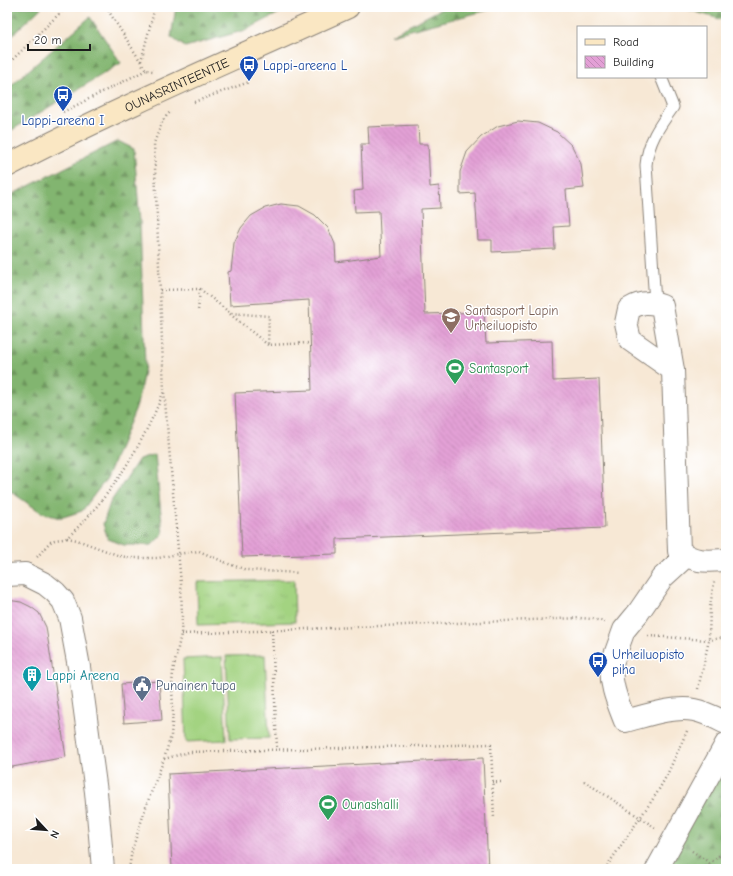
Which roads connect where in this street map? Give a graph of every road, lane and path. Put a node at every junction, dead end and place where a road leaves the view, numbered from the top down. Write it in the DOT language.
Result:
graph roads {
  1 [pos="66,7"];
  2 [pos="106,7"];
  3 [pos="155,7"];
  4 [pos="348,7"];
  5 [pos="141,62"];
  6 [pos="7,65"];
  7 [pos="146,70"];
  8 [pos="159,72"];
  9 [pos="661,78"];
  10 [pos="249,82"];
  11 [pos="187,104"];
  12 [pos="173,110"];
  13 [pos="63,112"];
  14 [pos="7,166"];
  15 [pos="200,289"];
  16 [pos="160,290"];
  17 [pos="655,303"];
  18 [pos="198,311"];
  19 [pos="230,314"];
  20 [pos="310,343"];
  21 [pos="268,345"];
  22 [pos="673,370"];
  23 [pos="164,390"];
  24 [pos="67,538"];
  25 [pos="178,554"];
  26 [pos="686,556"];
  27 [pos="724,560"];
  28 [pos="299,573"];
  29 [pos="16,574"];
  30 [pos="272,630"];
  31 [pos="624,630"];
  32 [pos="181,634"];
  33 [pos="726,637"];
  34 [pos="709,640"];
  35 [pos="694,710"];
  36 [pos="726,723"];
  37 [pos="726,744"];
  38 [pos="277,749"];
  39 [pos="164,759"];
  40 [pos="584,781"];
  41 [pos="492,782"];
  42 [pos="503,782"];
  43 [pos="640,818"];
  44 [pos="494,819"];
  45 [pos="673,839"];
  46 [pos="726,850"];
  47 [pos="710,863"];
  48 [pos="103,869"];
  49 [pos="129,869"];
  50 [pos="605,869"];
  51 [pos="657,869"];
  52 [pos="703,869"];
  1 -- 6 [label="path"];
  2 -- 5 [label="path"];
  3 -- 5 [label="path"];
  4 -- 14 [label="street, OUNASRINTEENTIE"];
  5 -- 7 [label="path"];
  7 -- 8 [label="path"];
  7 -- 13 [label="path"];
  9 -- 17 [label="lane"];
  10 -- 11 [label="path"];
  12 -- 16 [label="path"];
  15 -- 16 [label="path"];
  15 -- 18 [label="path"];
  15 -- 19 [label="path"];
  16 -- 23 [label="path"];
  17 -- 22 [label="street"];
  17 -- 22 [label="street"];
  19 -- 21 [label="path"];
  19 -- 21 [label="path"];
  20 -- 21 [label="path"];
  22 -- 26 [label="street"];
  23 -- 24 [label="path"];
  23 -- 25 [label="path"];
  24 -- 25 [label="path"];
  24 -- 29 [label="path"];
  25 -- 28 [label="path"];
  25 -- 32 [label="path"];
  26 -- 27 [label="street"];
  26 -- 31 [label="street"];
  27 -- 34 [label="path"];
  29 -- 48 [label="street"];
  30 -- 31 [label="path"];
  30 -- 32 [label="path"];
  30 -- 38 [label="path"];
  31 -- 34 [label="path"];
  31 -- 35 [label="street"];
  32 -- 39 [label="path"];
  33 -- 34 [label="path"];
  34 -- 35 [label="path"];
  35 -- 36 [label="street"];
  35 -- 43 [label="path"];
  37 -- 45 [label="street"];
  38 -- 39 [label="path"];
  38 -- 41 [label="path"];
  39 -- 49 [label="path"];
  40 -- 43 [label="path"];
  41 -- 42 [label="path"];
  41 -- 44 [label="path"];
  43 -- 45 [label="path"];
  43 -- 50 [label="path"];
  45 -- 47 [label="path"];
  45 -- 51 [label="street"];
  46 -- 47 [label="path"];
  47 -- 52 [label="path"];
}
